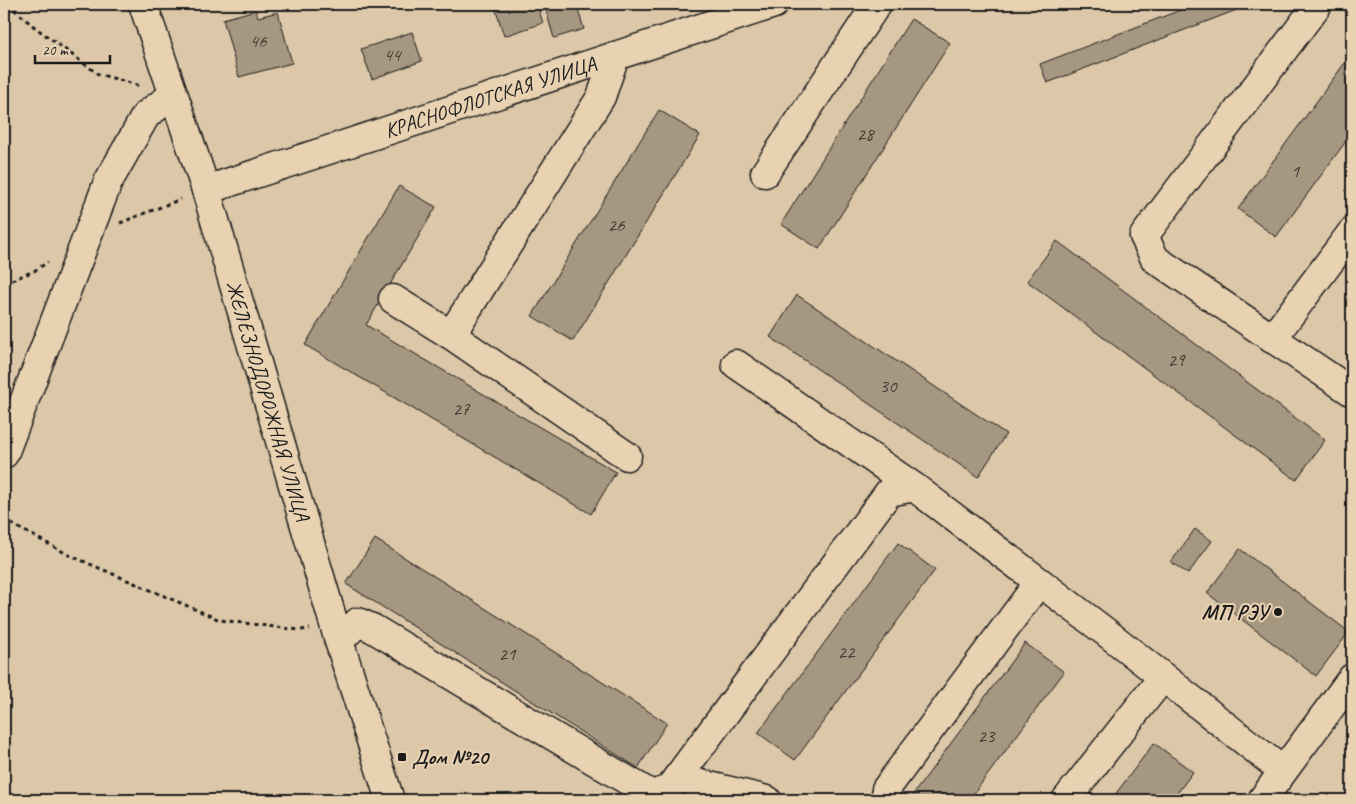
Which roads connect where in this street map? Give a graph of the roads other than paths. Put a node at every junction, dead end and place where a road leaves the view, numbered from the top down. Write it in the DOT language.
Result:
graph roads {
  1 [pos="143,4"];
  2 [pos="774,4"];
  3 [pos="877,4"];
  4 [pos="1318,4"];
  5 [pos="615,56"];
  6 [pos="173,95"];
  7 [pos="765,173"];
  8 [pos="206,190"];
  9 [pos="1352,232"];
  10 [pos="393,299"];
  11 [pos="451,335"];
  12 [pos="1272,339"];
  13 [pos="736,364"];
  14 [pos="1352,392"];
  15 [pos="4,454"];
  16 [pos="627,456"];
  17 [pos="914,487"];
  18 [pos="1038,582"];
  19 [pos="337,633"];
  20 [pos="1163,677"];
  21 [pos="1352,678"];
  22 [pos="1283,771"];
  23 [pos="677,778"];
  24 [pos="886,789"];
  25 [pos="390,800"];
  26 [pos="767,800"];
  27 [pos="1066,800"];
  28 [pos="1262,800"];
  1 -- 6 [label="street, ЖЕЛЕЗНОДОРОЖНАЯ УЛИЦА"];
  2 -- 5 [label="street, КРАСНОФЛОТСКАЯ УЛИЦА"];
  3 -- 7 [label="street"];
  4 -- 12 [label="street"];
  5 -- 8 [label="street, КРАСНОФЛОТСКАЯ УЛИЦА"];
  5 -- 11 [label="street"];
  6 -- 8 [label="street, ЖЕЛЕЗНОДОРОЖНАЯ УЛИЦА"];
  6 -- 15 [label="street"];
  8 -- 19 [label="street, ЖЕЛЕЗНОДОРОЖНАЯ УЛИЦА"];
  9 -- 12 [label="street"];
  10 -- 11 [label="street"];
  11 -- 16 [label="street"];
  12 -- 14 [label="street"];
  13 -- 17 [label="street"];
  17 -- 18 [label="street"];
  17 -- 23 [label="street"];
  18 -- 20 [label="street"];
  18 -- 24 [label="street"];
  19 -- 23 [label="street"];
  19 -- 25 [label="street, ЖЕЛЕЗНОДОРОЖНАЯ УЛИЦА"];
  20 -- 22 [label="street"];
  20 -- 27 [label="street"];
  21 -- 22 [label="street"];
  22 -- 28 [label="street"];
  23 -- 26 [label="street"];
}
